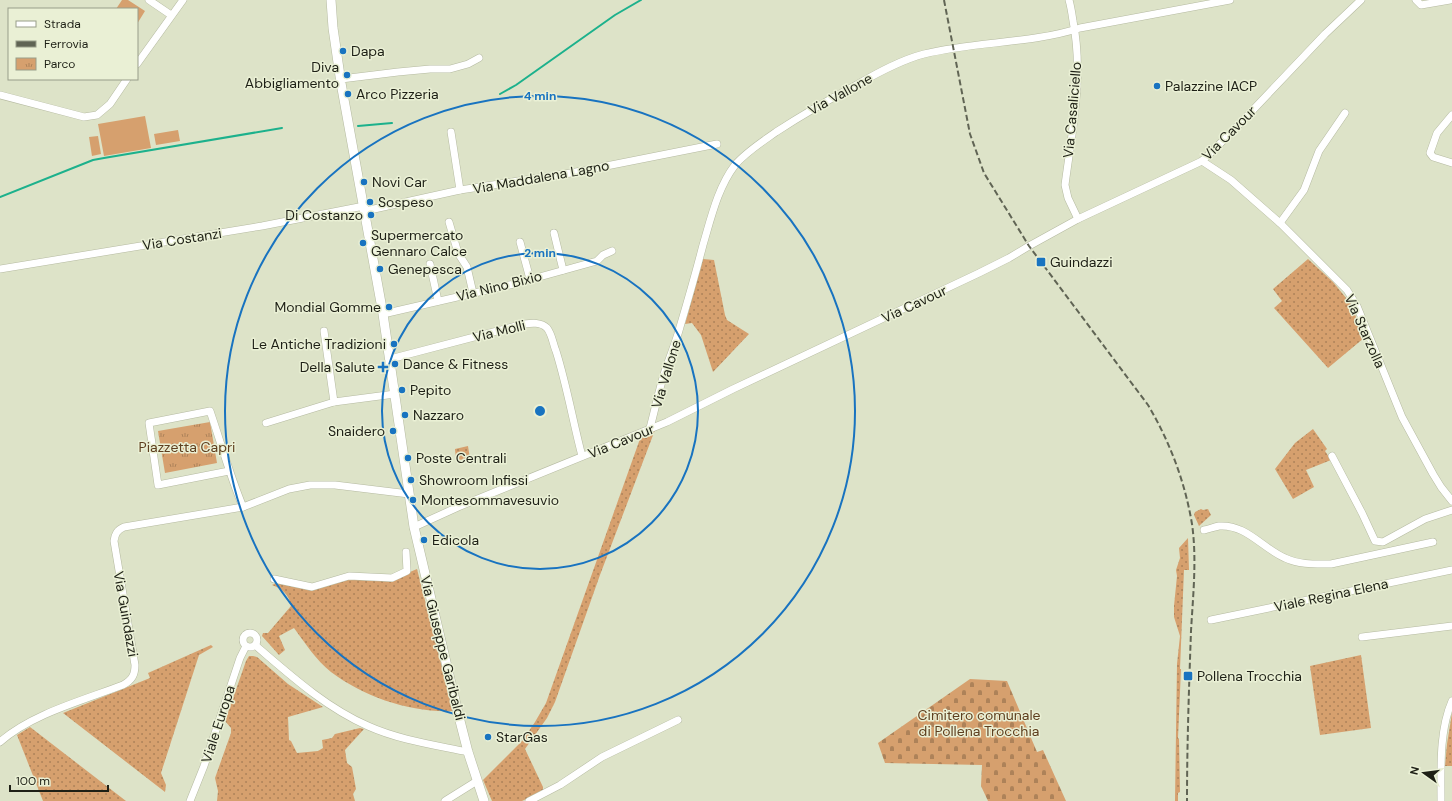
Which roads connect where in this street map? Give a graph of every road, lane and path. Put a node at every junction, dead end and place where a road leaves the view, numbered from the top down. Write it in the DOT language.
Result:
graph roads {
  1 [pos="149,0"];
  2 [pos="183,0"];
  3 [pos="331,0"];
  4 [pos="1069,0"];
  5 [pos="1230,0"];
  6 [pos="1361,0"];
  7 [pos="1416,0"];
  8 [pos="1450,0"];
  9 [pos="171,15"];
  10 [pos="1075,29"];
  11 [pos="479,58"];
  12 [pos="138,63"];
  13 [pos="341,79"];
  14 [pos="126,80"];
  15 [pos="0,95"];
  16 [pos="1345,113"];
  17 [pos="1452,115"];
  18 [pos="451,132"];
  19 [pos="717,144"];
  20 [pos="1202,161"];
  21 [pos="1452,164"];
  22 [pos="460,190"];
  23 [pos="365,208"];
  24 [pos="1078,219"];
  25 [pos="449,222"];
  26 [pos="1280,223"];
  27 [pos="554,233"];
  28 [pos="520,242"];
  29 [pos="612,251"];
  30 [pos="430,264"];
  31 [pos="0,269"];
  32 [pos="563,270"];
  33 [pos="530,279"];
  34 [pos="473,293"];
  35 [pos="438,302"];
  36 [pos="383,314"];
  37 [pos="324,331"];
  38 [pos="390,359"];
  39 [pos="395,394"];
  40 [pos="334,402"];
  41 [pos="266,423"];
  42 [pos="650,428"];
  43 [pos="582,456"];
  44 [pos="1332,456"];
  45 [pos="229,471"];
  46 [pos="409,494"];
  47 [pos="1452,501"];
  48 [pos="244,507"];
  49 [pos="1452,510"];
  50 [pos="414,527"];
  51 [pos="1204,530"];
  52 [pos="1383,542"];
  53 [pos="1433,542"];
  54 [pos="406,552"];
  55 [pos="1386,553"];
  56 [pos="1452,570"];
  57 [pos="274,579"];
  58 [pos="1211,620"];
  59 [pos="1452,626"];
  60 [pos="1362,637"];
  61 [pos="255,645"];
  62 [pos="246,646"];
  63 [pos="1452,701"];
  64 [pos="678,720"];
  65 [pos="0,742"];
  66 [pos="468,752"];
  67 [pos="477,781"];
  68 [pos="190,801"];
  69 [pos="445,801"];
  70 [pos="484,801"];
  71 [pos="529,801"];
  72 [pos="1441,801"];
  1 -- 9 [label="street"];
  2 -- 9 [label="street"];
  3 -- 13 [label="main road, Via Giuseppe Garibaldi"];
  4 -- 10 [label="street, Via Casaliciello"];
  5 -- 10 [label="street, Via Vallone"];
  6 -- 20 [label="street, Via Cavour"];
  7 -- 8 [label="street"];
  9 -- 12 [label="street"];
  10 -- 24 [label="street, Via Casaliciello"];
  10 -- 42 [label="street, Via Vallone"];
  11 -- 13 [label="street"];
  13 -- 23 [label="main road, Via Giuseppe Garibaldi"];
  14 -- 15 [label="street"];
  16 -- 26 [label="street"];
  17 -- 21 [label="street"];
  18 -- 22 [label="street"];
  19 -- 22 [label="street, Via Maddalena Lagno"];
  20 -- 24 [label="street, Via Cavour"];
  20 -- 26 [label="street, Via Starzolla"];
  22 -- 23 [label="street, Via Maddalena Lagno"];
  23 -- 31 [label="street, Via Costanzi"];
  23 -- 36 [label="main road, Via Giuseppe Garibaldi"];
  24 -- 42 [label="street, Via Cavour"];
  25 -- 34 [label="street"];
  26 -- 47 [label="street, Via Starzolla"];
  27 -- 32 [label="street"];
  28 -- 33 [label="street"];
  29 -- 32 [label="street, Via Nino Bixio"];
  30 -- 35 [label="street"];
  32 -- 33 [label="street, Via Nino Bixio"];
  33 -- 34 [label="street, Via Nino Bixio"];
  34 -- 35 [label="street, Via Nino Bixio"];
  35 -- 36 [label="street, Via Nino Bixio"];
  36 -- 38 [label="main road, Via Giuseppe Garibaldi"];
  37 -- 40 [label="street"];
  38 -- 39 [label="main road, Via Giuseppe Garibaldi"];
  38 -- 43 [label="street, Via Molli"];
  39 -- 40 [label="street"];
  39 -- 46 [label="main road, Via Giuseppe Garibaldi"];
  40 -- 41 [label="street"];
  42 -- 43 [label="street, Via Cavour"];
  43 -- 50 [label="street, Via Cavour"];
  44 -- 52 [label="street"];
  45 -- 45 [label="street"];
  45 -- 48 [label="street"];
  46 -- 48 [label="street, Via Guindazzi"];
  46 -- 50 [label="main road, Via Giuseppe Garibaldi"];
  48 -- 65 [label="street, Via Guindazzi"];
  49 -- 52 [label="street"];
  50 -- 66 [label="main road, Via Giuseppe Garibaldi"];
  51 -- 55 [label="street"];
  52 -- 55 [label="street"];
  53 -- 55 [label="street"];
  54 -- 57 [label="street"];
  56 -- 58 [label="street, Viale Regina Elena"];
  59 -- 60 [label="street"];
  61 -- 62 [label="street"];
  61 -- 62 [label="street"];
  61 -- 66 [label="street"];
  62 -- 68 [label="street, Viale Europa"];
  63 -- 72 [label="street"];
  64 -- 71 [label="street"];
  66 -- 67 [label="main road, Via Giuseppe Garibaldi"];
  67 -- 69 [label="street"];
  67 -- 70 [label="main road, Via Giuseppe Garibaldi"];
}
